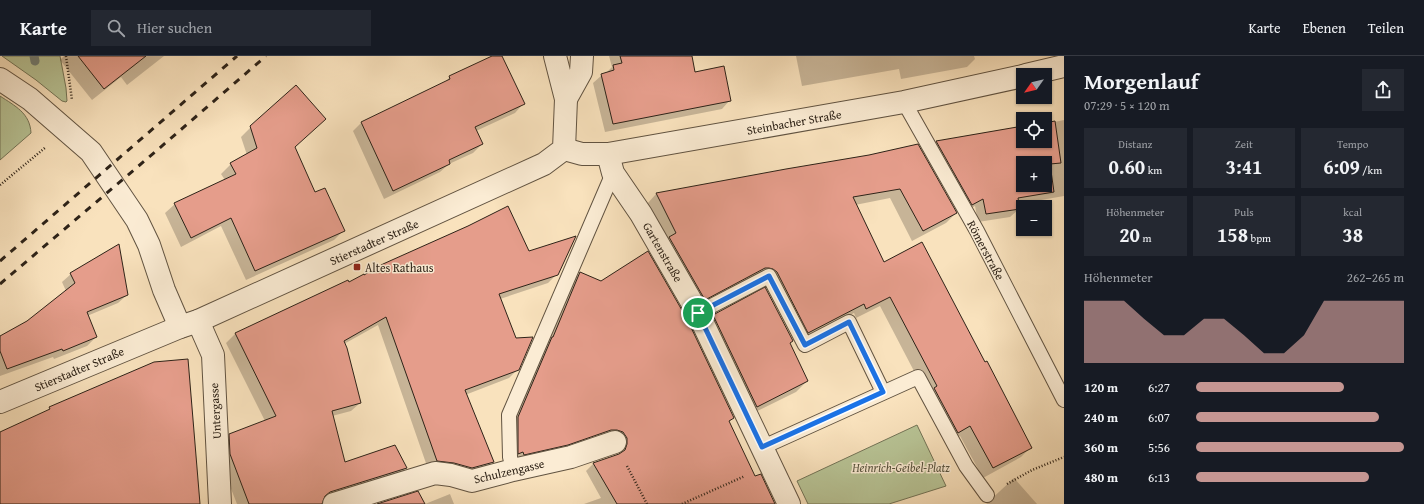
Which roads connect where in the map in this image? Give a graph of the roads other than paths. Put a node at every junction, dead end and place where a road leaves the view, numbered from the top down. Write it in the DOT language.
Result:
graph roads {
  1 [pos="555,56"];
  2 [pos="582,56"];
  3 [pos="1064,66"];
  4 [pos="1052,69"];
  5 [pos="1016,78"];
  6 [pos="0,79"];
  7 [pos="566,99"];
  8 [pos="904,102"];
  9 [pos="564,149"];
  10 [pos="611,163"];
  11 [pos="698,313"];
  12 [pos="189,324"];
  13 [pos="883,392"];
  14 [pos="1064,400"];
  15 [pos="0,402"];
  16 [pos="615,442"];
  17 [pos="767,456"];
  18 [pos="513,470"];
  19 [pos="987,495"];
  20 [pos="220,504"];
  21 [pos="334,504"];
  22 [pos="789,504"];
  1 -- 7 [label="street"];
  2 -- 7 [label="street"];
  3 -- 4 [label="street"];
  5 -- 8 [label="street, Steinbacher Straße"];
  6 -- 12 [label="street"];
  7 -- 9 [label="street"];
  8 -- 10 [label="street, Steinbacher Straße"];
  8 -- 14 [label="lane, Römerstraße"];
  9 -- 10 [label="street, Steinbacher Straße"];
  9 -- 12 [label="street, Stierstadter Straße"];
  10 -- 11 [label="street, Gartenstraße"];
  10 -- 18 [label="lane"];
  11 -- 13 [label="lane"];
  11 -- 17 [label="street, Gartenstraße"];
  12 -- 15 [label="street, Stierstadter Straße"];
  12 -- 20 [label="street, Untergasse"];
  13 -- 17 [label="lane"];
  13 -- 19 [label="lane"];
  16 -- 18 [label="street, Schulzengasse"];
  17 -- 22 [label="street, Gartenstraße"];
  18 -- 21 [label="street, Schulzengasse"];
}
